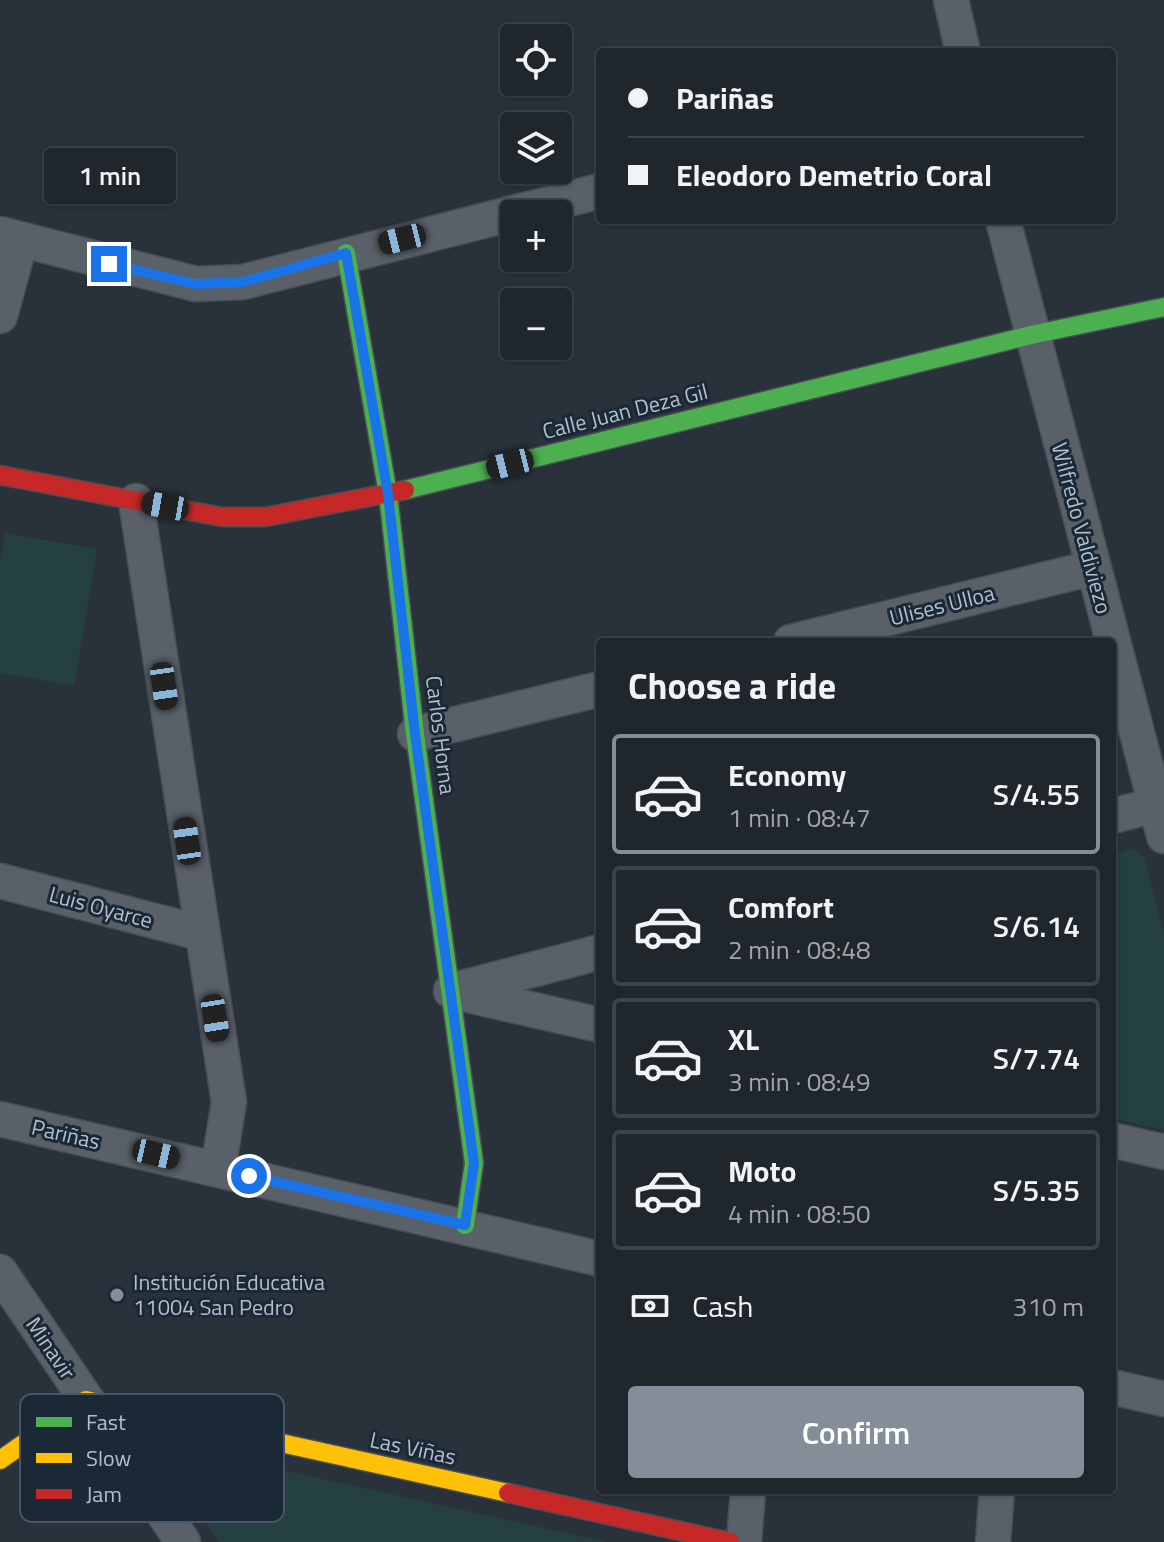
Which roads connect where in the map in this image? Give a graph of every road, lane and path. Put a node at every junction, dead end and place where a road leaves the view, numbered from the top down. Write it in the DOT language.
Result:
graph roads {
  1 [pos="951,0"];
  2 [pos="962,48"];
  3 [pos="596,192"];
  4 [pos="1004,224"];
  5 [pos="10,237"];
  6 [pos="346,253"];
  7 [pos="1164,307"];
  8 [pos="0,316"];
  9 [pos="1031,335"];
  10 [pos="0,475"];
  11 [pos="388,494"];
  12 [pos="136,501"];
  13 [pos="1092,568"];
  14 [pos="807,638"];
  15 [pos="1112,638"];
  16 [pos="1116,654"];
  17 [pos="596,690"];
  18 [pos="415,734"];
  19 [pos="1161,815"];
  20 [pos="1116,816"];
  21 [pos="0,881"];
  22 [pos="201,933"];
  23 [pos="596,953"];
  24 [pos="451,991"];
  25 [pos="596,1024"];
  26 [pos="0,1119"];
  27 [pos="1116,1141"];
  28 [pos="1164,1152"];
  29 [pos="218,1169"];
  30 [pos="465,1225"];
  31 [pos="596,1258"];
  32 [pos="0,1272"];
  33 [pos="1116,1388"];
  34 [pos="82,1394"];
  35 [pos="1164,1399"];
  36 [pos="284,1444"];
  37 [pos="20,1446"];
  38 [pos="0,1460"];
  39 [pos="748,1494"];
  40 [pos="997,1494"];
  41 [pos="169,1522"];
  42 [pos="183,1542"];
  43 [pos="730,1542"];
  44 [pos="744,1542"];
  45 [pos="993,1542"];
  1 -- 2 [label="street"];
  3 -- 6 [label="street"];
  4 -- 9 [label="street, Wilfredo Valdiviezo"];
  5 -- 6 [label="street"];
  5 -- 8 [label="street"];
  6 -- 11 [label="street, Carlos Horna"];
  7 -- 9 [label="street, Calle Juan Deza Gil"];
  9 -- 11 [label="street, Calle Juan Deza Gil"];
  9 -- 13 [label="street, Wilfredo Valdiviezo"];
  10 -- 12 [label="street, Calle Juan Deza Gil"];
  11 -- 12 [label="street, Calle Juan Deza Gil"];
  11 -- 18 [label="street, Carlos Horna"];
  12 -- 22 [label="street"];
  13 -- 14 [label="street, Ulises Ulloa"];
  13 -- 15 [label="street, Wilfredo Valdiviezo"];
  16 -- 19 [label="street, Wilfredo Valdiviezo"];
  17 -- 18 [label="street"];
  18 -- 24 [label="street, Carlos Horna"];
  19 -- 20 [label="street"];
  21 -- 22 [label="street, Luis Oyarce"];
  22 -- 29 [label="street"];
  23 -- 24 [label="street"];
  24 -- 25 [label="street"];
  24 -- 30 [label="street, Carlos Horna"];
  26 -- 29 [label="street, Pariñas"];
  27 -- 28 [label="street"];
  29 -- 30 [label="street, Pariñas"];
  30 -- 31 [label="street, Pariñas"];
  32 -- 34 [label="street, Minavir"];
  33 -- 35 [label="street"];
  36 -- 43 [label="street, Las Viñas"];
  37 -- 38 [label="street"];
  39 -- 44 [label="street"];
  40 -- 45 [label="street"];
  41 -- 42 [label="street, Minavir"];
}
